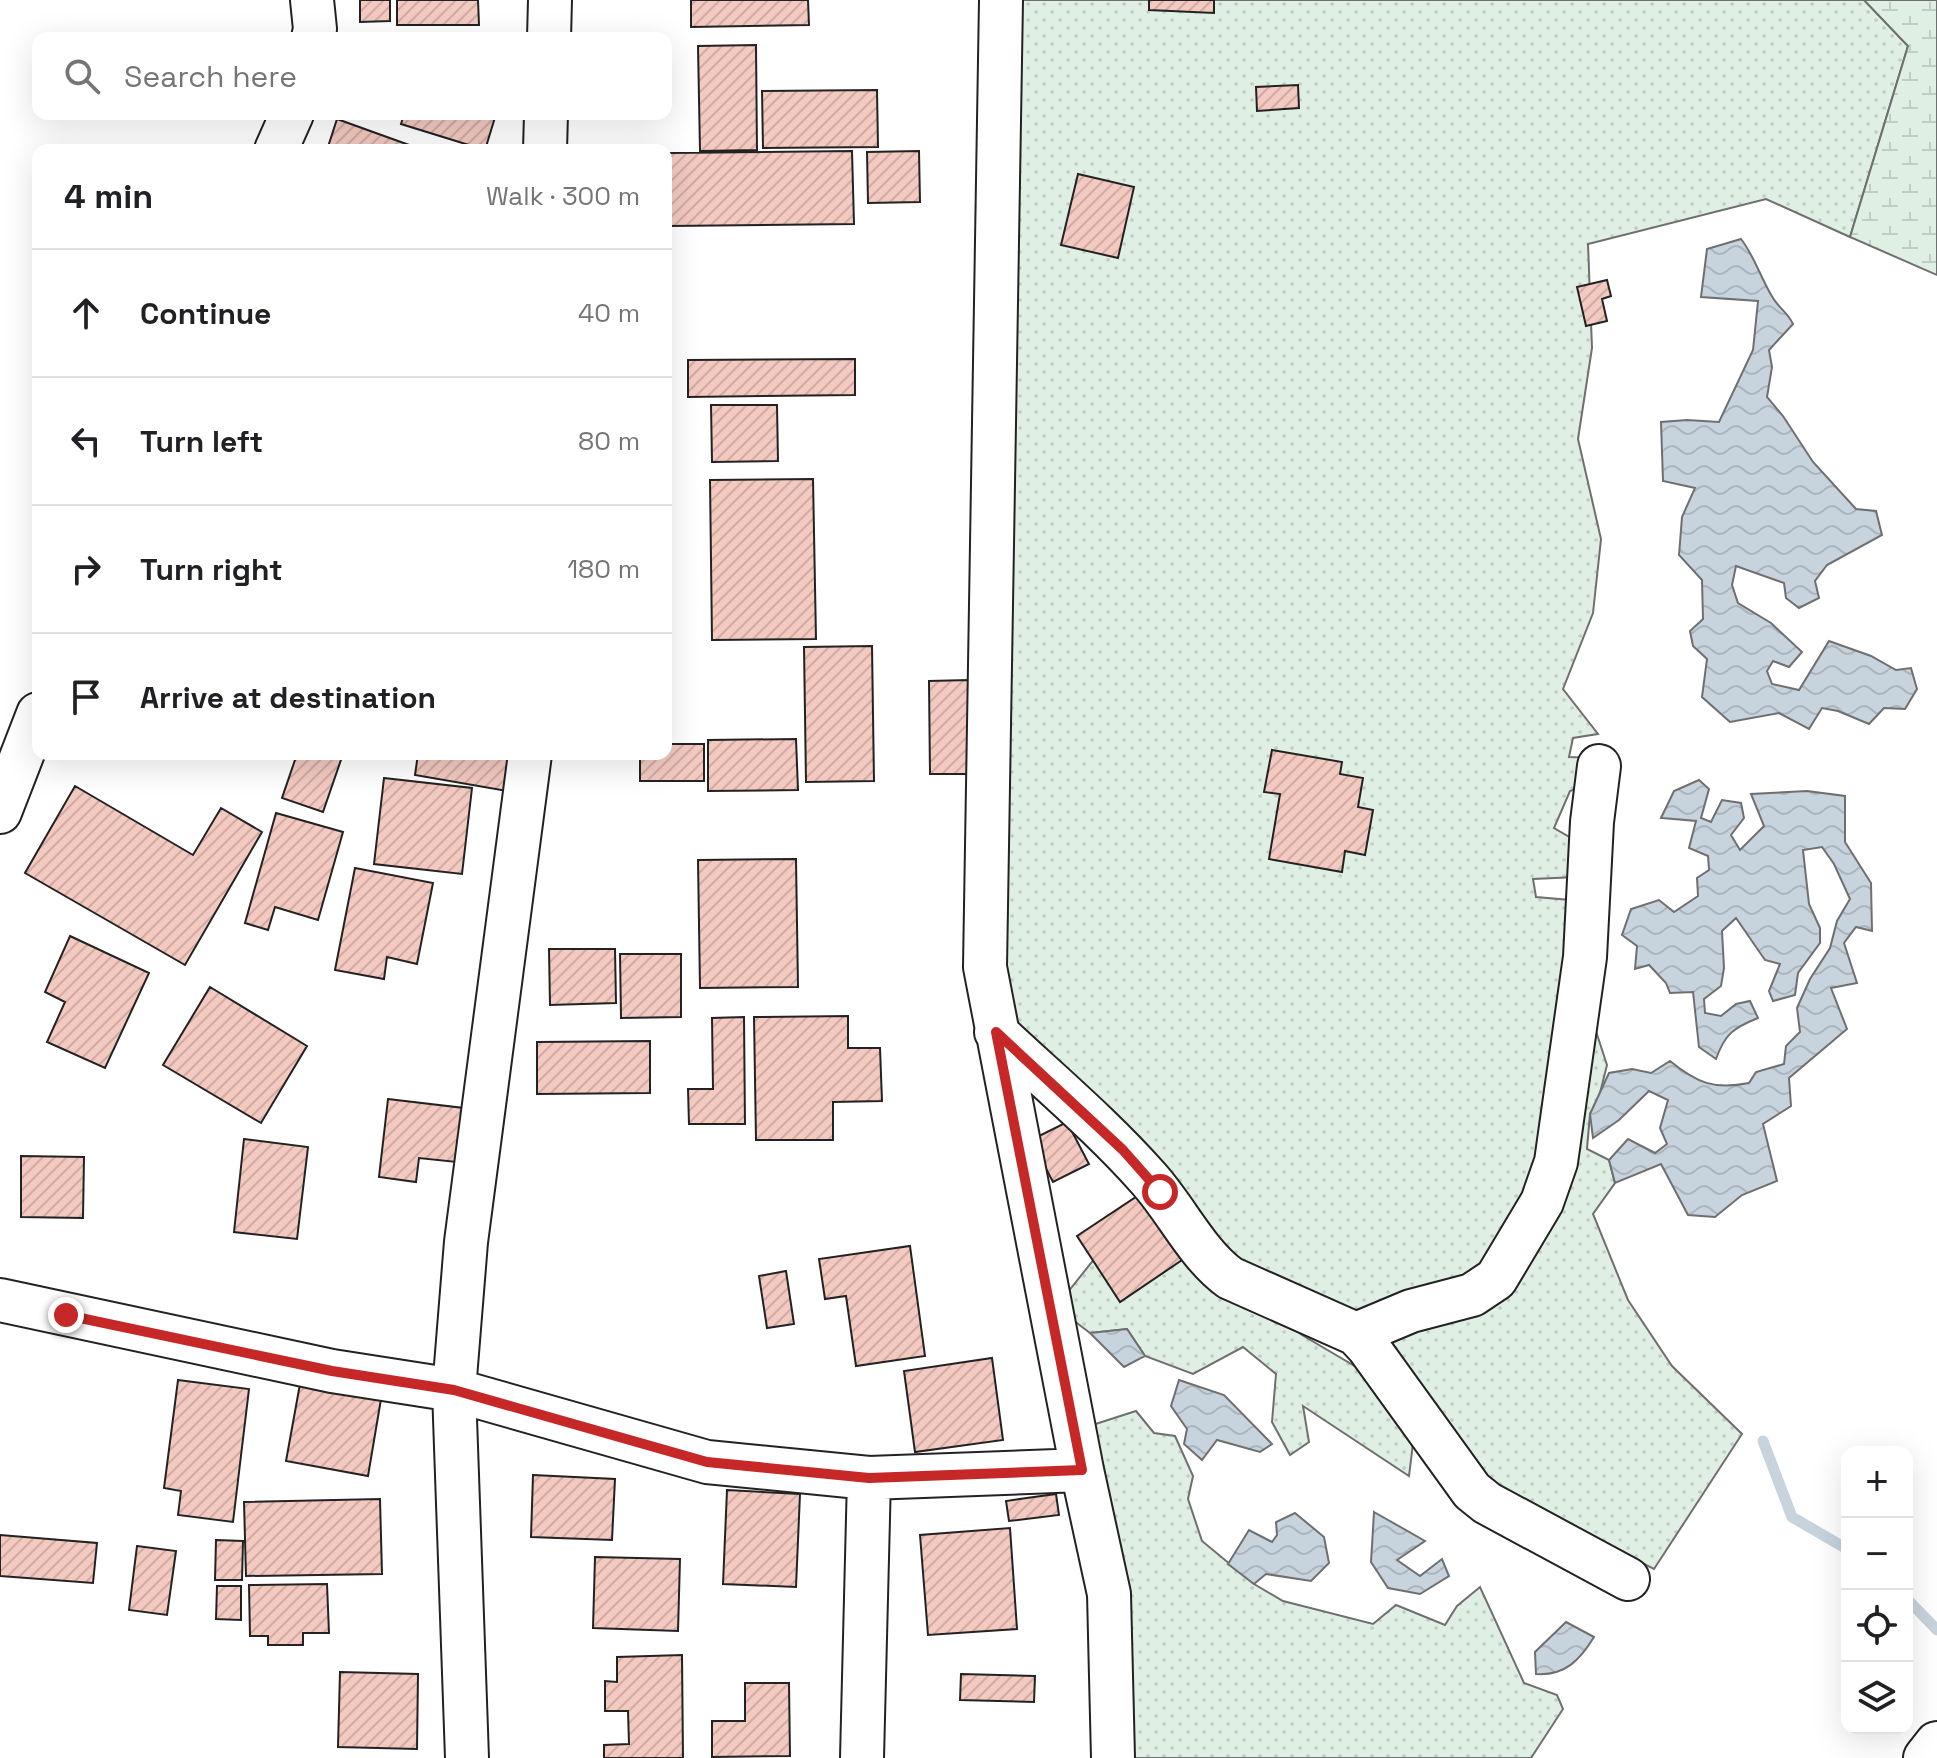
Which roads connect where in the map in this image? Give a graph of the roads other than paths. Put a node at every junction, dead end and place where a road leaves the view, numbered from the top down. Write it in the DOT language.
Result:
graph roads {
  1 [pos="312,0"];
  2 [pos="550,0"];
  3 [pos="1001,0"];
  4 [pos="314,32"];
  5 [pos="549,32"];
  6 [pos="289,120"];
  7 [pos="546,120"];
  8 [pos="279,144"];
  9 [pos="545,144"];
  10 [pos="32,729"];
  11 [pos="529,760"];
  12 [pos="1599,766"];
  13 [pos="0,812"];
  14 [pos="996,1032"];
  15 [pos="0,1300"];
  16 [pos="1356,1334"];
  17 [pos="454,1390"];
  18 [pos="1082,1470"];
  19 [pos="869,1478"];
  20 [pos="1628,1579"];
  21 [pos="1937,1744"];
  22 [pos="467,1758"];
  23 [pos="862,1758"];
  24 [pos="1113,1758"];
  25 [pos="1926,1758"];
  1 -- 4 [label="street"];
  2 -- 5 [label="street"];
  3 -- 14 [label="street"];
  6 -- 8 [label="street"];
  7 -- 9 [label="street"];
  10 -- 13 [label="street"];
  11 -- 17 [label="street"];
  12 -- 16 [label="street"];
  14 -- 16 [label="street"];
  14 -- 18 [label="street"];
  15 -- 17 [label="street"];
  16 -- 20 [label="street"];
  17 -- 19 [label="street"];
  17 -- 22 [label="street"];
  18 -- 19 [label="street"];
  18 -- 24 [label="street"];
  19 -- 23 [label="street"];
  21 -- 25 [label="highway"];
}
